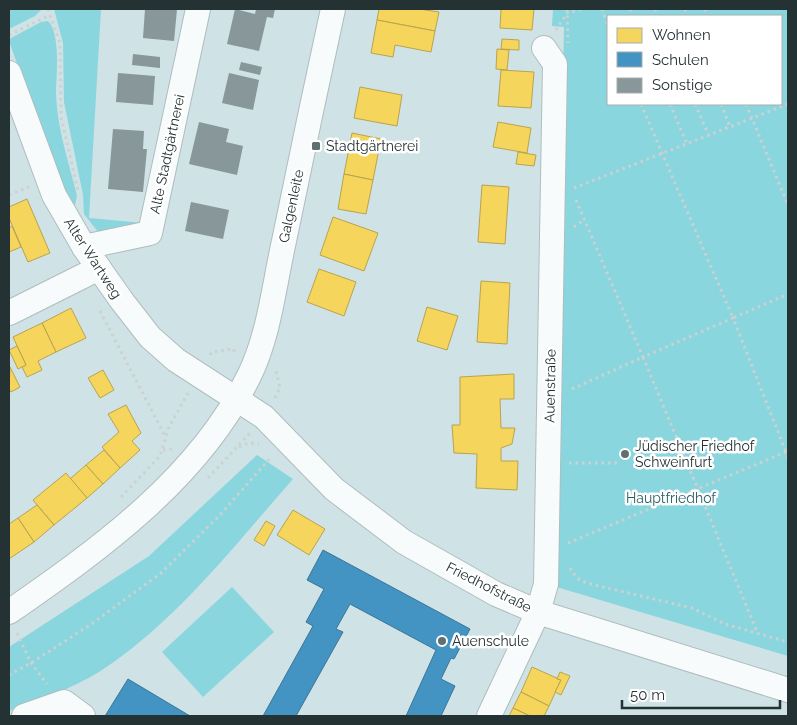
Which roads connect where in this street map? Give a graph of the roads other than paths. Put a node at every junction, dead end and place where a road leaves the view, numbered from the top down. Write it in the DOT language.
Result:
graph roads {
  1 [pos="198,9"];
  2 [pos="333,9"];
  3 [pos="544,48"];
  4 [pos="9,73"];
  5 [pos="84,247"];
  6 [pos="92,272"];
  7 [pos="9,312"];
  8 [pos="236,399"];
  9 [pos="538,612"];
  10 [pos="13,622"];
  11 [pos="788,690"];
  12 [pos="24,716"];
  13 [pos="83,716"];
  14 [pos="488,716"];
  1 -- 5 [label="street, Alte Stadtgärtnerei"];
  2 -- 8 [label="street, Galgenleite"];
  3 -- 9 [label="street, Auenstraße"];
  4 -- 5 [label="street, Alter Wartweg"];
  5 -- 6 [label="street, Alter Wartweg"];
  6 -- 7 [label="street"];
  6 -- 8 [label="street, Alter Wartweg"];
  8 -- 9 [label="street, Friedhofstraße"];
  8 -- 10 [label="street, Galgenleite"];
  9 -- 11 [label="street, Friedhofstraße"];
  9 -- 14 [label="street, Auenstraße"];
  12 -- 13 [label="street"];
}
